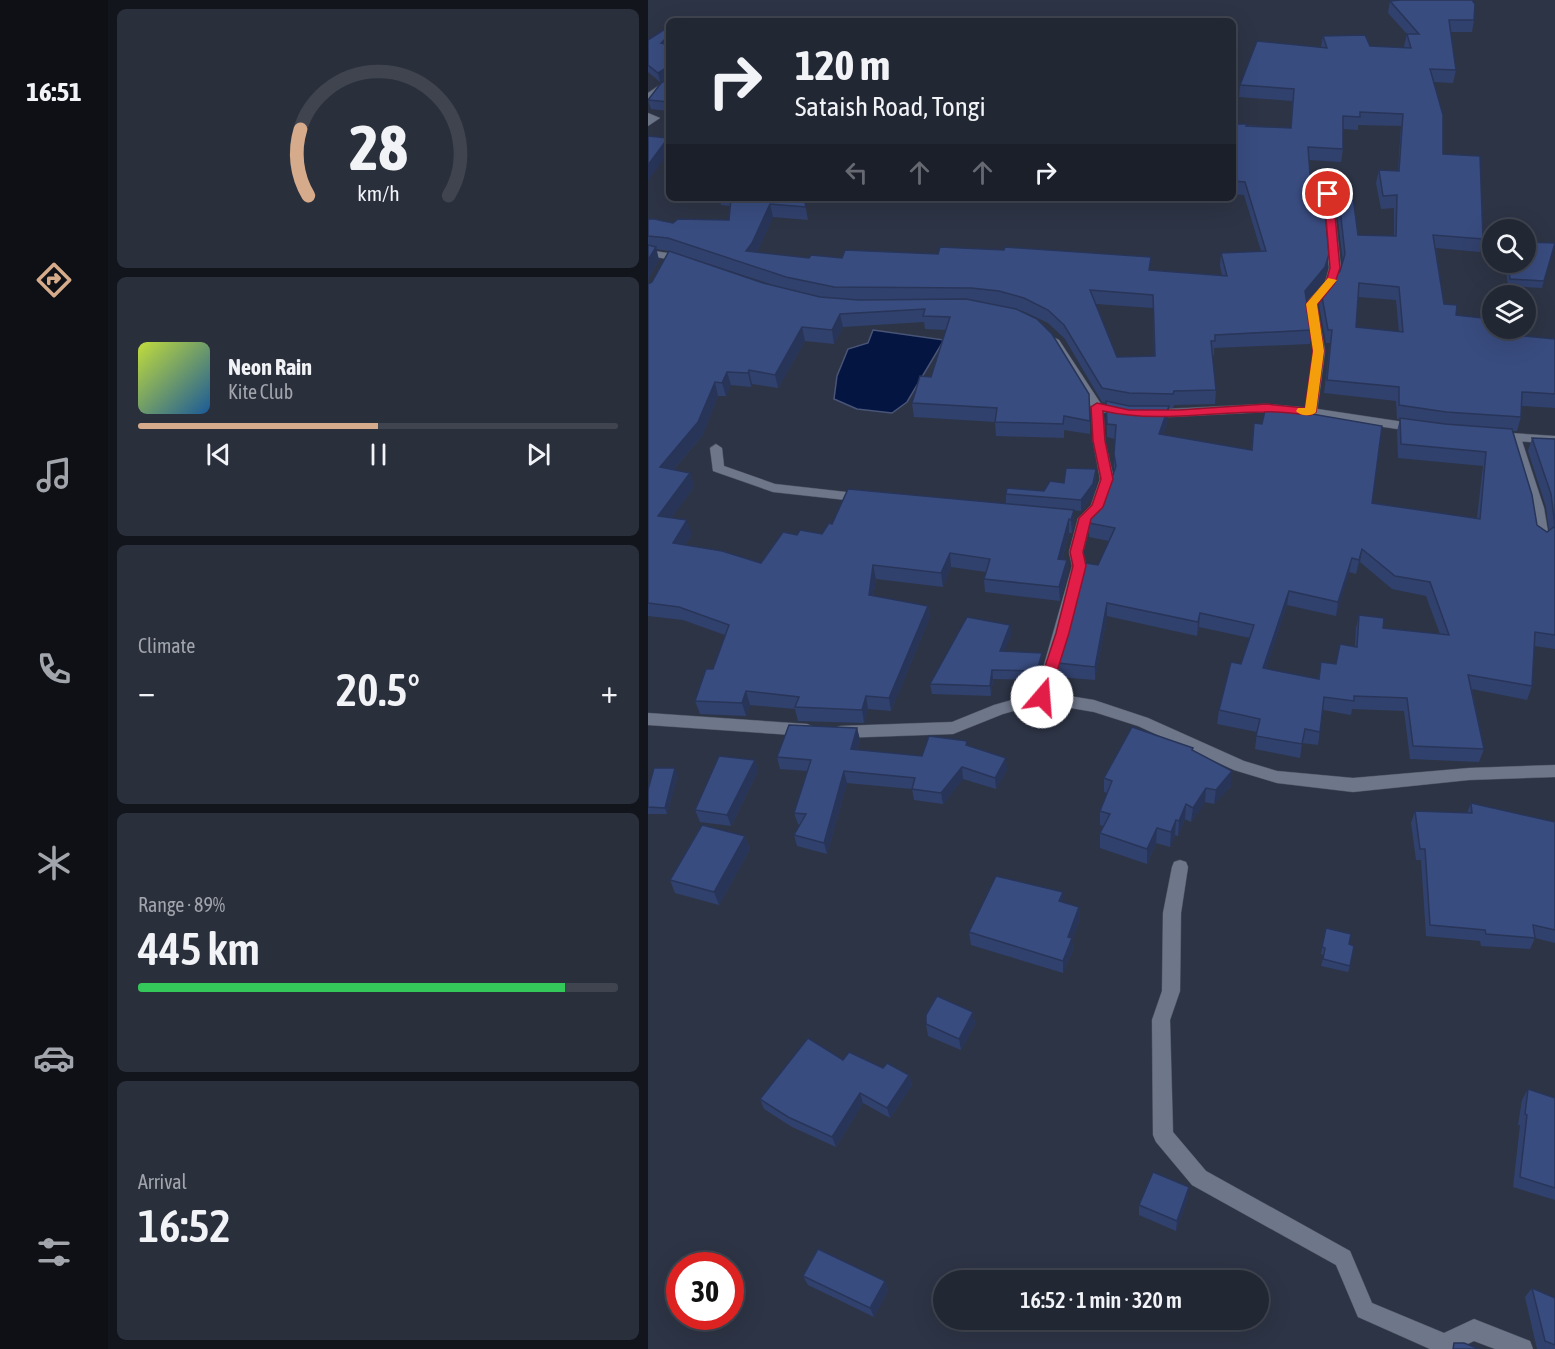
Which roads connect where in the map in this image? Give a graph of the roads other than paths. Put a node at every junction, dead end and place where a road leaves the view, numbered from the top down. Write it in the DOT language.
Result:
graph roads {
  1 [pos="666,84"];
  2 [pos="648,96"];
  3 [pos="648,116"];
  4 [pos="648,123"];
  5 [pos="1328,194"];
  6 [pos="648,253"];
  7 [pos="697,266"];
  8 [pos="1045,328"];
  9 [pos="1097,407"];
  10 [pos="1311,412"];
  11 [pos="1431,430"];
  12 [pos="1484,435"];
  13 [pos="1515,438"];
  14 [pos="1555,440"];
  15 [pos="716,448"];
  16 [pos="875,499"];
  17 [pos="1067,515"];
  18 [pos="1085,518"];
  19 [pos="1542,538"];
  20 [pos="1042,697"];
  21 [pos="648,719"];
  22 [pos="1555,771"];
  23 [pos="1180,867"];
  24 [pos="1522,1349"];
  1 -- 2 [label="street"];
  3 -- 4 [label="street"];
  5 -- 10 [label="street"];
  6 -- 7 [label="street"];
  8 -- 9 [label="street"];
  9 -- 10 [label="street"];
  9 -- 18 [label="street"];
  10 -- 11 [label="street"];
  12 -- 13 [label="street"];
  13 -- 14 [label="street"];
  13 -- 19 [label="street"];
  15 -- 16 [label="street"];
  17 -- 18 [label="street"];
  18 -- 20 [label="street"];
  20 -- 21 [label="street"];
  20 -- 22 [label="street"];
  23 -- 24 [label="street"];
}
